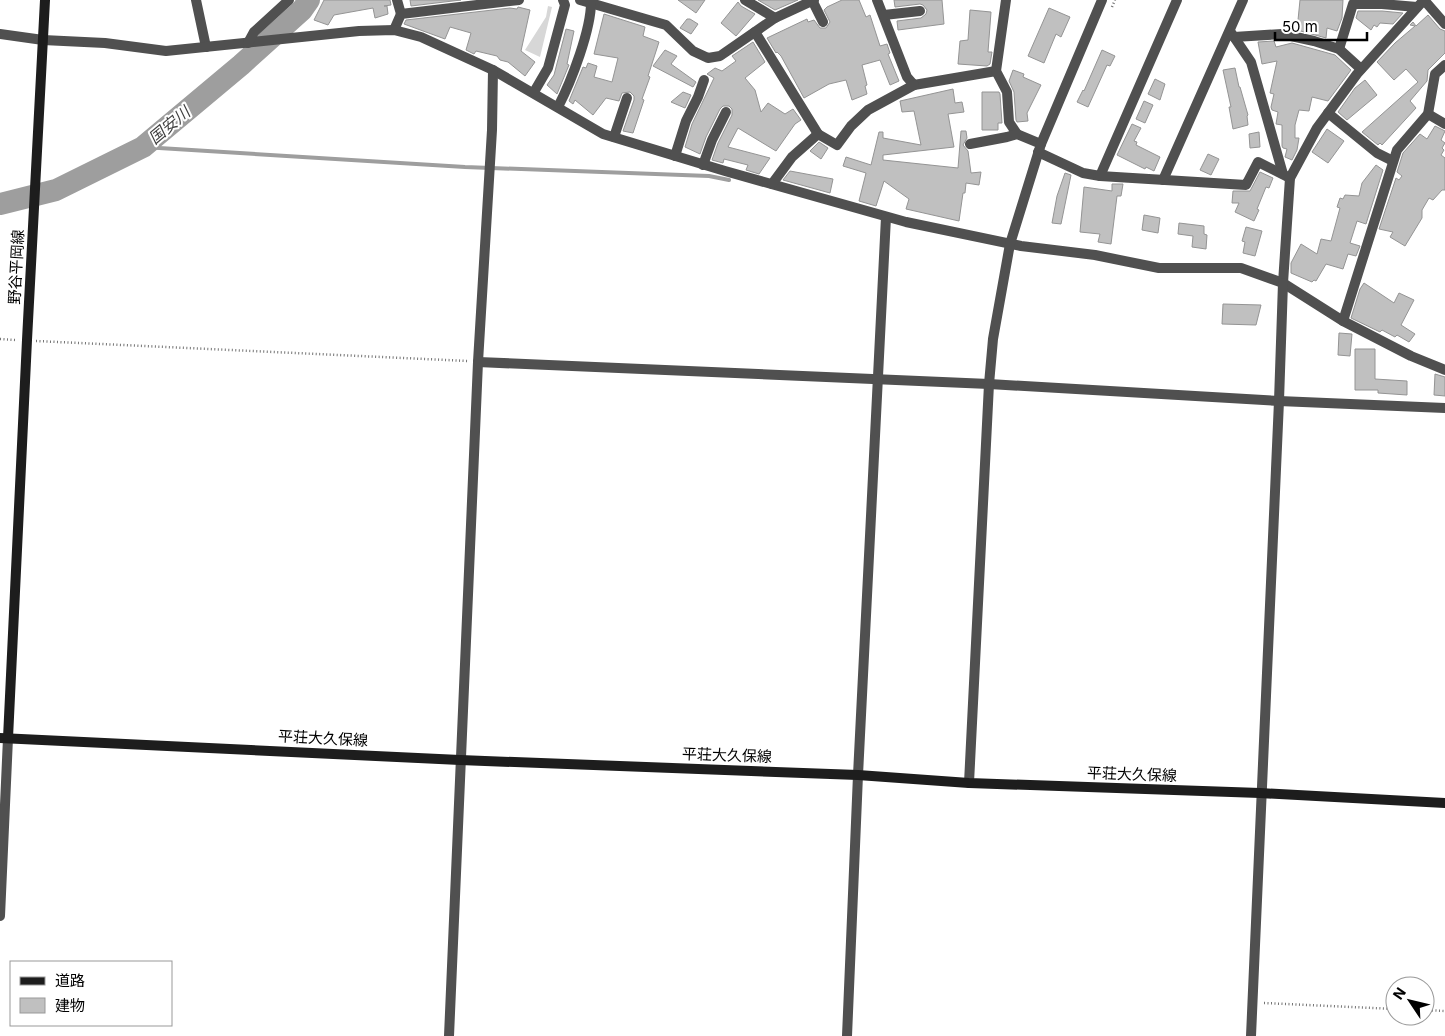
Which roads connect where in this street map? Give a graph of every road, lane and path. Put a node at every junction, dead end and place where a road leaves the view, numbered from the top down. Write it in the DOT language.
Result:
graph roads {
  1 [pos="45,0"];
  2 [pos="196,0"];
  3 [pos="289,0"];
  4 [pos="397,0"];
  5 [pos="519,0"];
  6 [pos="563,0"];
  7 [pos="580,0"];
  8 [pos="745,0"];
  9 [pos="877,0"];
  10 [pos="1006,0"];
  11 [pos="1102,0"];
  12 [pos="1115,0"];
  13 [pos="1177,0"];
  14 [pos="1243,0"];
  15 [pos="814,1"];
  16 [pos="591,2"];
  17 [pos="1382,2"];
  18 [pos="1422,2"];
  19 [pos="452,4"];
  20 [pos="1112,9"];
  21 [pos="920,11"];
  22 [pos="401,14"];
  23 [pos="884,15"];
  24 [pos="775,18"];
  25 [pos="823,22"];
  26 [pos="1445,24"];
  27 [pos="394,30"];
  28 [pos="755,32"];
  29 [pos="0,34"];
  30 [pos="1232,34"];
  31 [pos="43,40"];
  32 [pos="248,42"];
  33 [pos="206,47"];
  34 [pos="1339,49"];
  35 [pos="1445,65"];
  36 [pos="1361,69"];
  37 [pos="493,70"];
  38 [pos="996,71"];
  39 [pos="704,80"];
  40 [pos="914,85"];
  41 [pos="534,92"];
  42 [pos="627,98"];
  43 [pos="558,107"];
  44 [pos="726,112"];
  45 [pos="1328,113"];
  46 [pos="1428,114"];
  47 [pos="1445,124"];
  48 [pos="818,134"];
  49 [pos="1017,134"];
  50 [pos="614,137"];
  51 [pos="970,144"];
  52 [pos="1040,148"];
  53 [pos="674,156"];
  54 [pos="1393,161"];
  55 [pos="703,164"];
  56 [pos="1100,176"];
  57 [pos="1287,176"];
  58 [pos="1163,180"];
  59 [pos="772,184"];
  60 [pos="886,217"];
  61 [pos="1010,244"];
  62 [pos="1283,283"];
  63 [pos="1343,320"];
  64 [pos="0,339"];
  65 [pos="27,340"];
  66 [pos="478,362"];
  67 [pos="1445,370"];
  68 [pos="878,380"];
  69 [pos="989,384"];
  70 [pos="1279,401"];
  71 [pos="1445,408"];
  72 [pos="4,738"];
  73 [pos="460,760"];
  74 [pos="858,775"];
  75 [pos="969,783"];
  76 [pos="1260,793"];
  77 [pos="1445,803"];
  78 [pos="0,916"];
  79 [pos="1252,1003"];
  80 [pos="1385,1009"];
  81 [pos="449,1036"];
  82 [pos="847,1036"];
  83 [pos="1251,1036"];
  1 -- 31 [label="main road, 野谷平岡線"];
  2 -- 33 [label="street"];
  3 -- 32 [label="street"];
  4 -- 22 [label="street"];
  5 -- 19 [label="street"];
  6 -- 41 [label="street"];
  7 -- 16 [label="street"];
  8 -- 24 [label="street"];
  9 -- 23 [label="street"];
  10 -- 38 [label="street"];
  11 -- 52 [label="street"];
  12 -- 20 [label="path"];
  13 -- 56 [label="street"];
  14 -- 30 [label="street"];
  15 -- 24 [label="street"];
  15 -- 25 [label="street"];
  16 -- 28 [label="street"];
  16 -- 43 [label="street"];
  17 -- 18 [label="street"];
  17 -- 34 [label="street"];
  18 -- 26 [label="street"];
  18 -- 36 [label="street"];
  19 -- 22 [label="street"];
  21 -- 23 [label="street"];
  22 -- 27 [label="street"];
  23 -- 40 [label="street"];
  24 -- 28 [label="street"];
  27 -- 32 [label="street"];
  27 -- 37 [label="street"];
  28 -- 48 [label="street"];
  29 -- 31 [label="street"];
  30 -- 34 [label="street"];
  30 -- 57 [label="street"];
  30 -- 58 [label="street"];
  31 -- 33 [label="street"];
  31 -- 65 [label="main road, 野谷平岡線"];
  32 -- 33 [label="street"];
  34 -- 36 [label="street"];
  35 -- 46 [label="street"];
  36 -- 45 [label="street"];
  37 -- 41 [label="street"];
  37 -- 66 [label="street"];
  38 -- 40 [label="street"];
  38 -- 49 [label="street"];
  39 -- 53 [label="street"];
  40 -- 48 [label="street"];
  41 -- 43 [label="street"];
  42 -- 50 [label="street"];
  43 -- 50 [label="street"];
  44 -- 55 [label="street"];
  45 -- 54 [label="street"];
  45 -- 57 [label="street"];
  46 -- 47 [label="street"];
  46 -- 54 [label="street"];
  48 -- 59 [label="street"];
  49 -- 51 [label="street"];
  49 -- 52 [label="street"];
  50 -- 53 [label="street"];
  52 -- 56 [label="street"];
  52 -- 61 [label="street"];
  53 -- 55 [label="street"];
  54 -- 63 [label="street"];
  55 -- 59 [label="street"];
  56 -- 58 [label="street"];
  57 -- 58 [label="street"];
  57 -- 62 [label="street"];
  59 -- 60 [label="street"];
  60 -- 61 [label="street"];
  60 -- 68 [label="street"];
  61 -- 62 [label="street"];
  61 -- 69 [label="street"];
  62 -- 63 [label="street"];
  62 -- 70 [label="street"];
  63 -- 67 [label="street"];
  64 -- 65 [label="path"];
  65 -- 66 [label="path"];
  65 -- 72 [label="main road, 野谷平岡線"];
  66 -- 68 [label="street"];
  66 -- 73 [label="street"];
  68 -- 69 [label="street"];
  68 -- 74 [label="street"];
  69 -- 70 [label="street"];
  69 -- 75 [label="street"];
  70 -- 71 [label="street"];
  70 -- 76 [label="street"];
  72 -- 73 [label="main road, 平荘大久保線"];
  72 -- 78 [label="street"];
  73 -- 74 [label="main road, 平荘大久保線"];
  73 -- 81 [label="street"];
  74 -- 75 [label="main road, 平荘大久保線"];
  74 -- 82 [label="street"];
  75 -- 76 [label="main road, 平荘大久保線"];
  76 -- 77 [label="main road, 平荘大久保線"];
  76 -- 79 [label="street"];
  79 -- 80 [label="path"];
  79 -- 83 [label="street"];
}
